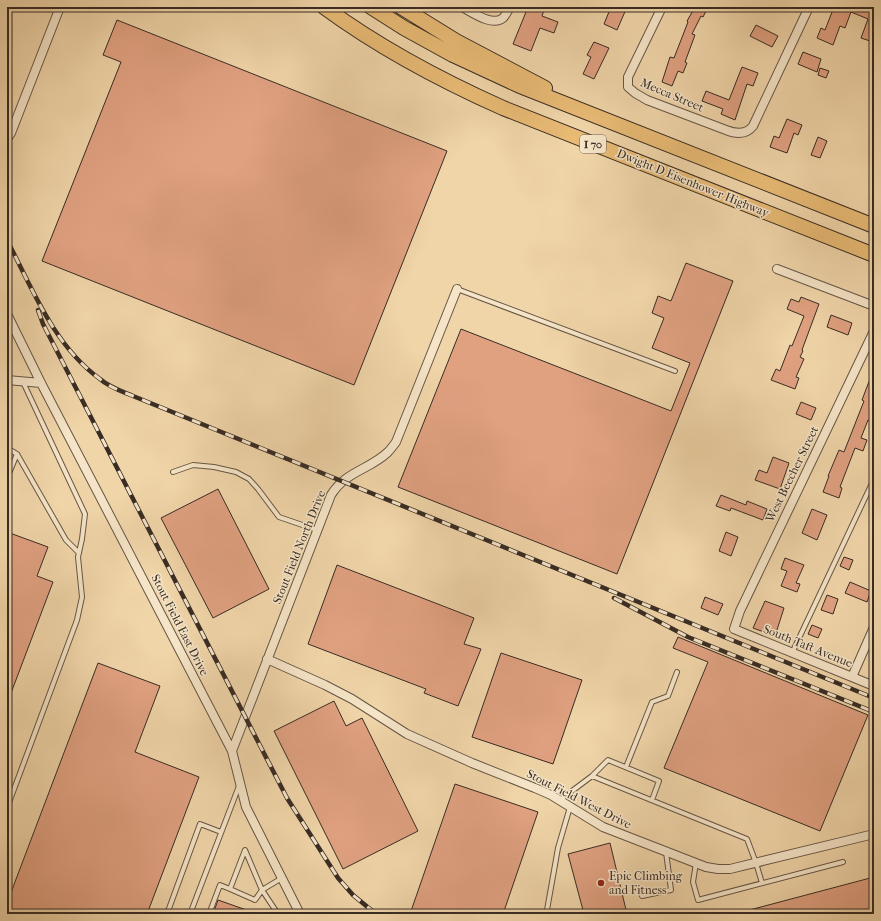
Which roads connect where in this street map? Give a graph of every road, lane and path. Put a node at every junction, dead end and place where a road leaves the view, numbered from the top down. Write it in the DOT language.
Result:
graph roads {
  1 [pos="60,7"];
  2 [pos="324,7"];
  3 [pos="371,7"];
  4 [pos="401,7"];
  5 [pos="462,7"];
  6 [pos="510,7"];
  7 [pos="662,7"];
  8 [pos="809,7"];
  9 [pos="604,120"];
  10 [pos="7,139"];
  11 [pos="874,226"];
  12 [pos="874,255"];
  13 [pos="777,269"];
  14 [pos="457,289"];
  15 [pos="874,306"];
  16 [pos="7,314"];
  17 [pos="874,330"];
  18 [pos="675,371"];
  19 [pos="7,380"];
  20 [pos="23,382"];
  21 [pos="41,383"];
  22 [pos="7,448"];
  23 [pos="17,454"];
  24 [pos="173,472"];
  25 [pos="7,478"];
  26 [pos="874,479"];
  27 [pos="317,530"];
  28 [pos="79,553"];
  29 [pos="874,627"];
  30 [pos="734,629"];
  31 [pos="792,653"];
  32 [pos="267,660"];
  33 [pos="677,672"];
  34 [pos="852,677"];
  35 [pos="874,686"];
  36 [pos="232,751"];
  37 [pos="626,767"];
  38 [pos="592,776"];
  39 [pos="240,784"];
  40 [pos="560,800"];
  41 [pos="652,800"];
  42 [pos="570,807"];
  43 [pos="7,808"];
  44 [pos="222,832"];
  45 [pos="874,834"];
  46 [pos="666,852"];
  47 [pos="843,862"];
  48 [pos="696,863"];
  49 [pos="756,863"];
  50 [pos="282,878"];
  51 [pos="762,884"];
  52 [pos="230,889"];
  53 [pos="262,890"];
  54 [pos="642,896"];
  55 [pos="548,910"];
  56 [pos="167,914"];
  57 [pos="190,914"];
  58 [pos="209,914"];
  59 [pos="278,914"];
  60 [pos="300,914"];
  1 -- 10 [label="street"];
  2 -- 12 [label="highway, Dwight D Eisenhower Highway / I 70"];
  3 -- 9 [label="highway, I 70"];
  4 -- 9 [label="highway"];
  5 -- 6 [label="street"];
  7 -- 8 [label="street, Mecca Street"];
  9 -- 11 [label="highway, I 70"];
  13 -- 15 [label="street"];
  14 -- 18 [label="lane"];
  14 -- 27 [label="street, Stout Field North Drive"];
  16 -- 21 [label="street, Stout Field East Drive"];
  17 -- 30 [label="street, West Beecher Street"];
  19 -- 20 [label="street"];
  20 -- 21 [label="street"];
  20 -- 28 [label="lane"];
  21 -- 36 [label="street, Stout Field East Drive"];
  22 -- 23 [label="lane"];
  23 -- 25 [label="lane"];
  23 -- 28 [label="lane"];
  24 -- 27 [label="lane"];
  26 -- 31 [label="lane"];
  27 -- 32 [label="street, Stout Field North Drive"];
  28 -- 43 [label="lane"];
  29 -- 34 [label="street"];
  30 -- 31 [label="street, South Taft Avenue"];
  31 -- 34 [label="street, South Taft Avenue"];
  32 -- 36 [label="street, Stout Field North Drive"];
  32 -- 40 [label="street, Stout Field West Drive"];
  33 -- 37 [label="lane"];
  34 -- 35 [label="street, South Taft Avenue"];
  36 -- 39 [label="street, Stout Field East Drive"];
  37 -- 38 [label="lane"];
  37 -- 41 [label="lane"];
  38 -- 40 [label="lane"];
  38 -- 41 [label="lane"];
  39 -- 44 [label="lane"];
  39 -- 50 [label="street, Stout Field East Drive"];
  40 -- 42 [label="street, Stout Field West Drive"];
  41 -- 49 [label="lane"];
  42 -- 46 [label="street, Stout Field West Drive"];
  42 -- 55 [label="lane"];
  44 -- 56 [label="lane"];
  44 -- 57 [label="lane"];
  45 -- 49 [label="street, Stout Field West Drive"];
  46 -- 48 [label="street, Stout Field West Drive"];
  46 -- 54 [label="lane"];
  47 -- 51 [label="lane"];
  48 -- 49 [label="street, Stout Field West Drive"];
  48 -- 51 [label="lane"];
  49 -- 51 [label="lane"];
  50 -- 53 [label="lane"];
  50 -- 60 [label="street, Stout Field East Drive"];
  52 -- 53 [label="lane"];
  52 -- 53 [label="lane"];
  52 -- 58 [label="lane"];
  53 -- 59 [label="lane"];
}
